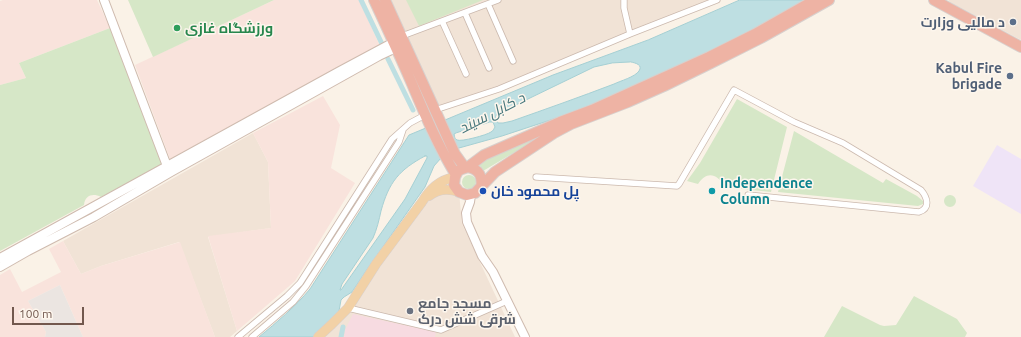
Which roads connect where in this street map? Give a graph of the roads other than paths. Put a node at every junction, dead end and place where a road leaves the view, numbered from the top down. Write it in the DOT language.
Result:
graph roads {
  1 [pos="104,0"];
  2 [pos="374,0"];
  3 [pos="385,0"];
  4 [pos="498,0"];
  5 [pos="624,0"];
  6 [pos="717,0"];
  7 [pos="815,0"];
  8 [pos="829,0"];
  9 [pos="934,0"];
  10 [pos="948,0"];
  11 [pos="488,4"];
  12 [pos="465,12"];
  13 [pos="442,21"];
  14 [pos="630,34"];
  15 [pos="1021,40"];
  16 [pos="397,42"];
  17 [pos="1021,47"];
  18 [pos="513,61"];
  19 [pos="489,68"];
  20 [pos="466,74"];
  21 [pos="435,110"];
  22 [pos="425,115"];
  23 [pos="403,129"];
  24 [pos="467,168"];
  25 [pos="169,169"];
  26 [pos="455,176"];
  27 [pos="536,177"];
  28 [pos="459,192"];
  29 [pos="476,192"];
  30 [pos="748,195"];
  31 [pos="422,202"];
  32 [pos="0,258"];
  33 [pos="311,266"];
  34 [pos="0,267"];
  35 [pos="317,271"];
  36 [pos="507,301"];
  37 [pos="348,308"];
  38 [pos="441,330"];
  39 [pos="238,337"];
  40 [pos="252,337"];
  41 [pos="318,337"];
  42 [pos="440,337"];
  43 [pos="524,337"];
  1 -- 25 [label="main road"];
  2 -- 16 [label="highway"];
  3 -- 16 [label="highway"];
  4 -- 11 [label="street"];
  5 -- 14 [label="street"];
  6 -- 14 [label="street"];
  7 -- 24 [label="highway"];
  8 -- 29 [label="highway"];
  9 -- 17 [label="highway"];
  10 -- 15 [label="highway"];
  11 -- 12 [label="street"];
  11 -- 18 [label="street"];
  12 -- 13 [label="street"];
  12 -- 19 [label="street"];
  13 -- 16 [label="street"];
  13 -- 20 [label="street"];
  14 -- 21 [label="street"];
  16 -- 21 [label="highway"];
  16 -- 22 [label="highway"];
  16 -- 25 [label="main road"];
  21 -- 24 [label="highway"];
  22 -- 23 [label="street"];
  22 -- 26 [label="highway"];
  23 -- 33 [label="street"];
  23 -- 35 [label="street"];
  24 -- 26 [label="highway"];
  24 -- 29 [label="highway"];
  25 -- 32 [label="main road"];
  25 -- 34 [label="main road"];
  26 -- 28 [label="highway"];
  26 -- 31 [label="main road"];
  27 -- 30 [label="street"];
  28 -- 29 [label="highway"];
  28 -- 31 [label="main road"];
  29 -- 36 [label="main road"];
  31 -- 37 [label="main road"];
  33 -- 35 [label="street"];
  33 -- 39 [label="street"];
  35 -- 40 [label="street"];
  36 -- 38 [label="street"];
  36 -- 43 [label="main road"];
  37 -- 38 [label="street"];
  37 -- 41 [label="main road"];
  38 -- 42 [label="street"];
}
